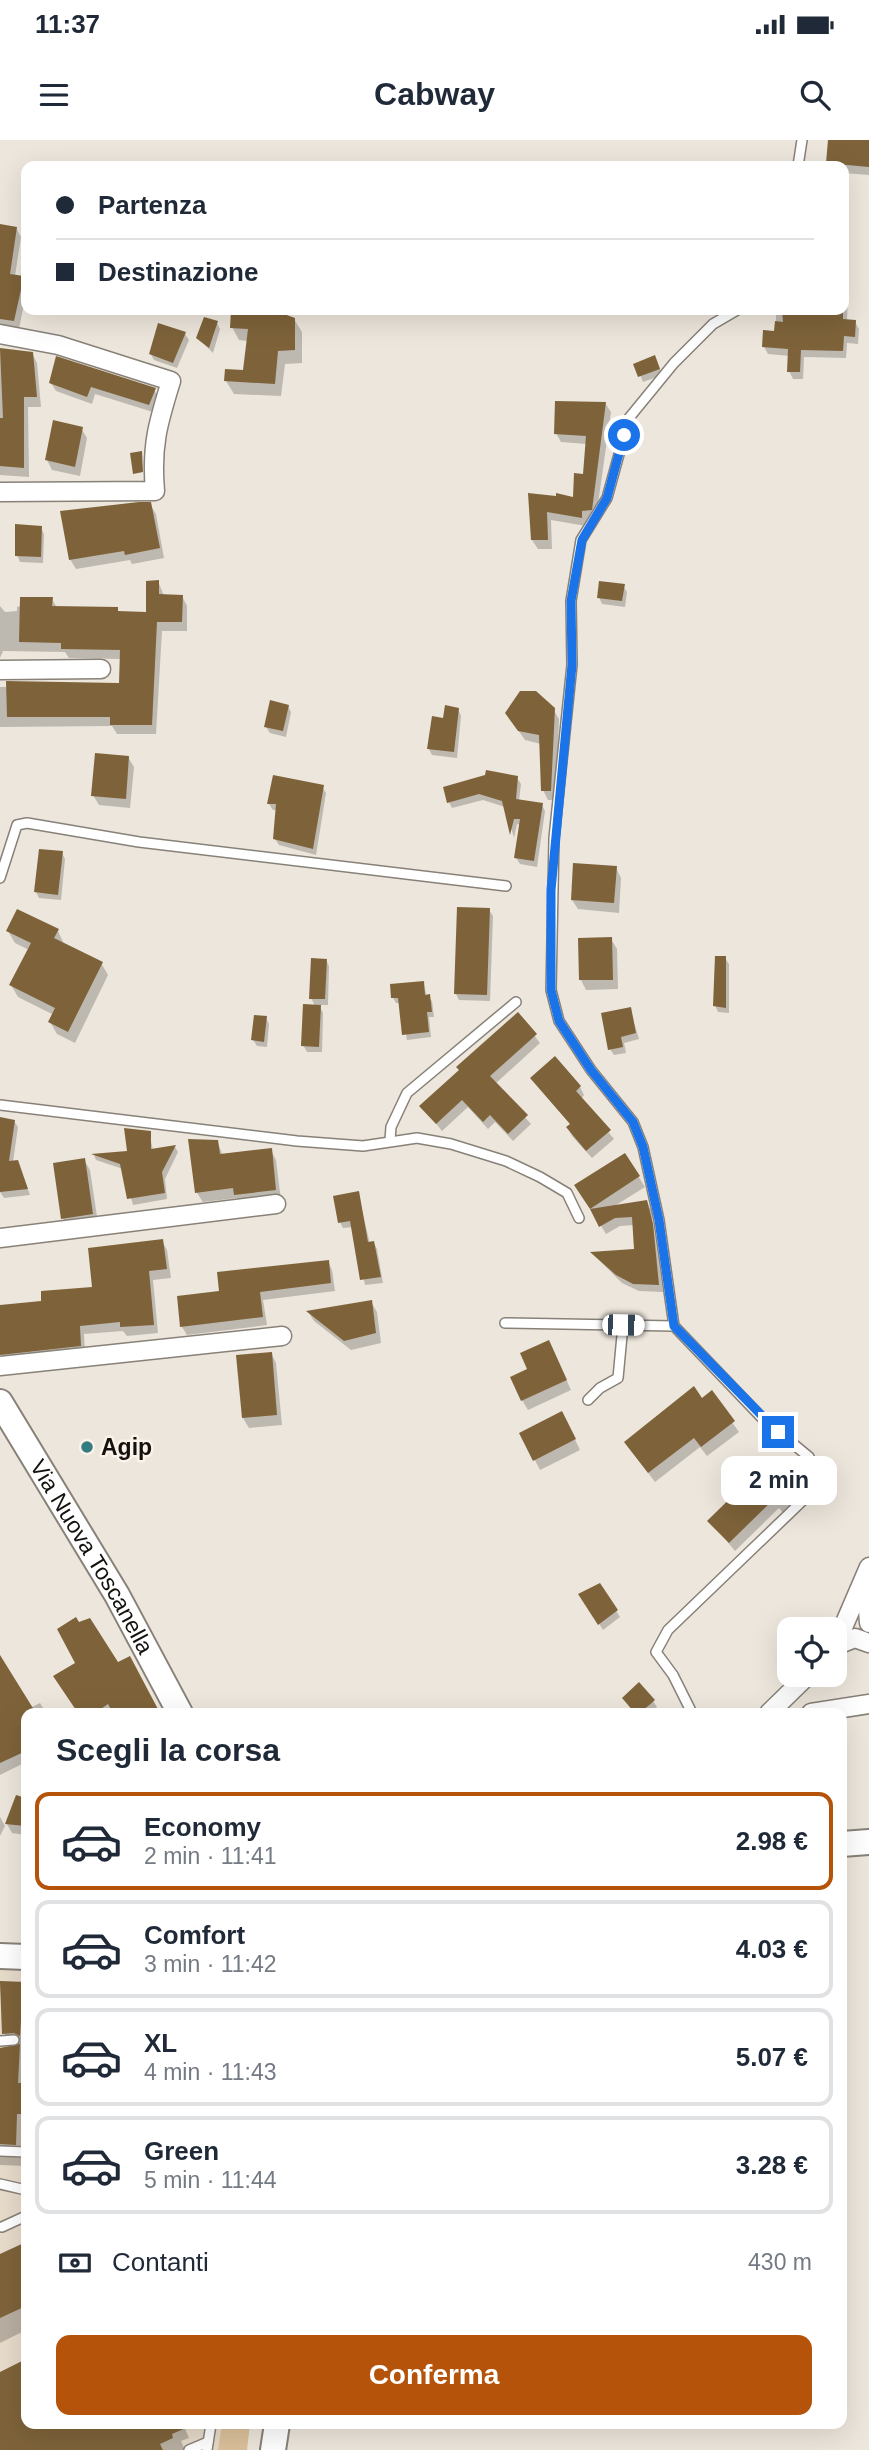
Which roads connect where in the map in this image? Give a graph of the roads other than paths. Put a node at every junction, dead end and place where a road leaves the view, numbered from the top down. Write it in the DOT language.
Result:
graph roads {
  1 [pos="802,140"];
  2 [pos="799,161"];
  3 [pos="728,315"];
  4 [pos="0,334"];
  5 [pos="0,492"];
  6 [pos="102,668"];
  7 [pos="0,670"];
  8 [pos="0,878"];
  9 [pos="506,886"];
  10 [pos="516,1002"];
  11 [pos="0,1105"];
  12 [pos="390,1140"];
  13 [pos="276,1204"];
  14 [pos="579,1217"];
  15 [pos="0,1238"];
  16 [pos="505,1323"];
  17 [pos="623,1325"];
  18 [pos="674,1326"];
  19 [pos="282,1336"];
  20 [pos="0,1366"];
  21 [pos="588,1401"];
  22 [pos="0,1402"];
  23 [pos="868,1571"];
  24 [pos="847,1619"];
  25 [pos="869,1623"];
  26 [pos="847,1641"];
  27 [pos="869,1643"];
  28 [pos="800,1687"];
  29 [pos="788,1705"];
  30 [pos="177,1708"];
  31 [pos="690,1708"];
  32 [pos="869,1842"];
  33 [pos="847,1844"];
  34 [pos="0,1956"];
  35 [pos="21,1957"];
  36 [pos="14,2040"];
  37 [pos="0,2041"];
  38 [pos="0,2151"];
  39 [pos="21,2152"];
  40 [pos="0,2184"];
  41 [pos="21,2189"];
  42 [pos="21,2218"];
  43 [pos="2,2227"];
  44 [pos="276,2429"];
  45 [pos="208,2446"];
  46 [pos="189,2450"];
  47 [pos="274,2450"];
  1 -- 2 [label="lane"];
  3 -- 18 [label="lane"];
  4 -- 5 [label="street"];
  6 -- 7 [label="street"];
  8 -- 9 [label="lane"];
  10 -- 12 [label="lane"];
  11 -- 12 [label="lane"];
  12 -- 14 [label="lane"];
  13 -- 15 [label="street"];
  16 -- 17 [label="lane"];
  17 -- 18 [label="lane"];
  17 -- 21 [label="lane"];
  18 -- 31 [label="lane"];
  19 -- 20 [label="street"];
  22 -- 30 [label="main road, Via Nuova Toscanella"];
  23 -- 24 [label="street"];
  23 -- 25 [label="street"];
  26 -- 27 [label="street"];
  28 -- 29 [label="street"];
  32 -- 33 [label="main road"];
  34 -- 35 [label="main road"];
  36 -- 37 [label="lane"];
  38 -- 39 [label="lane"];
  40 -- 41 [label="lane"];
  42 -- 43 [label="lane"];
  44 -- 47 [label="main road"];
  45 -- 46 [label="lane"];
}
